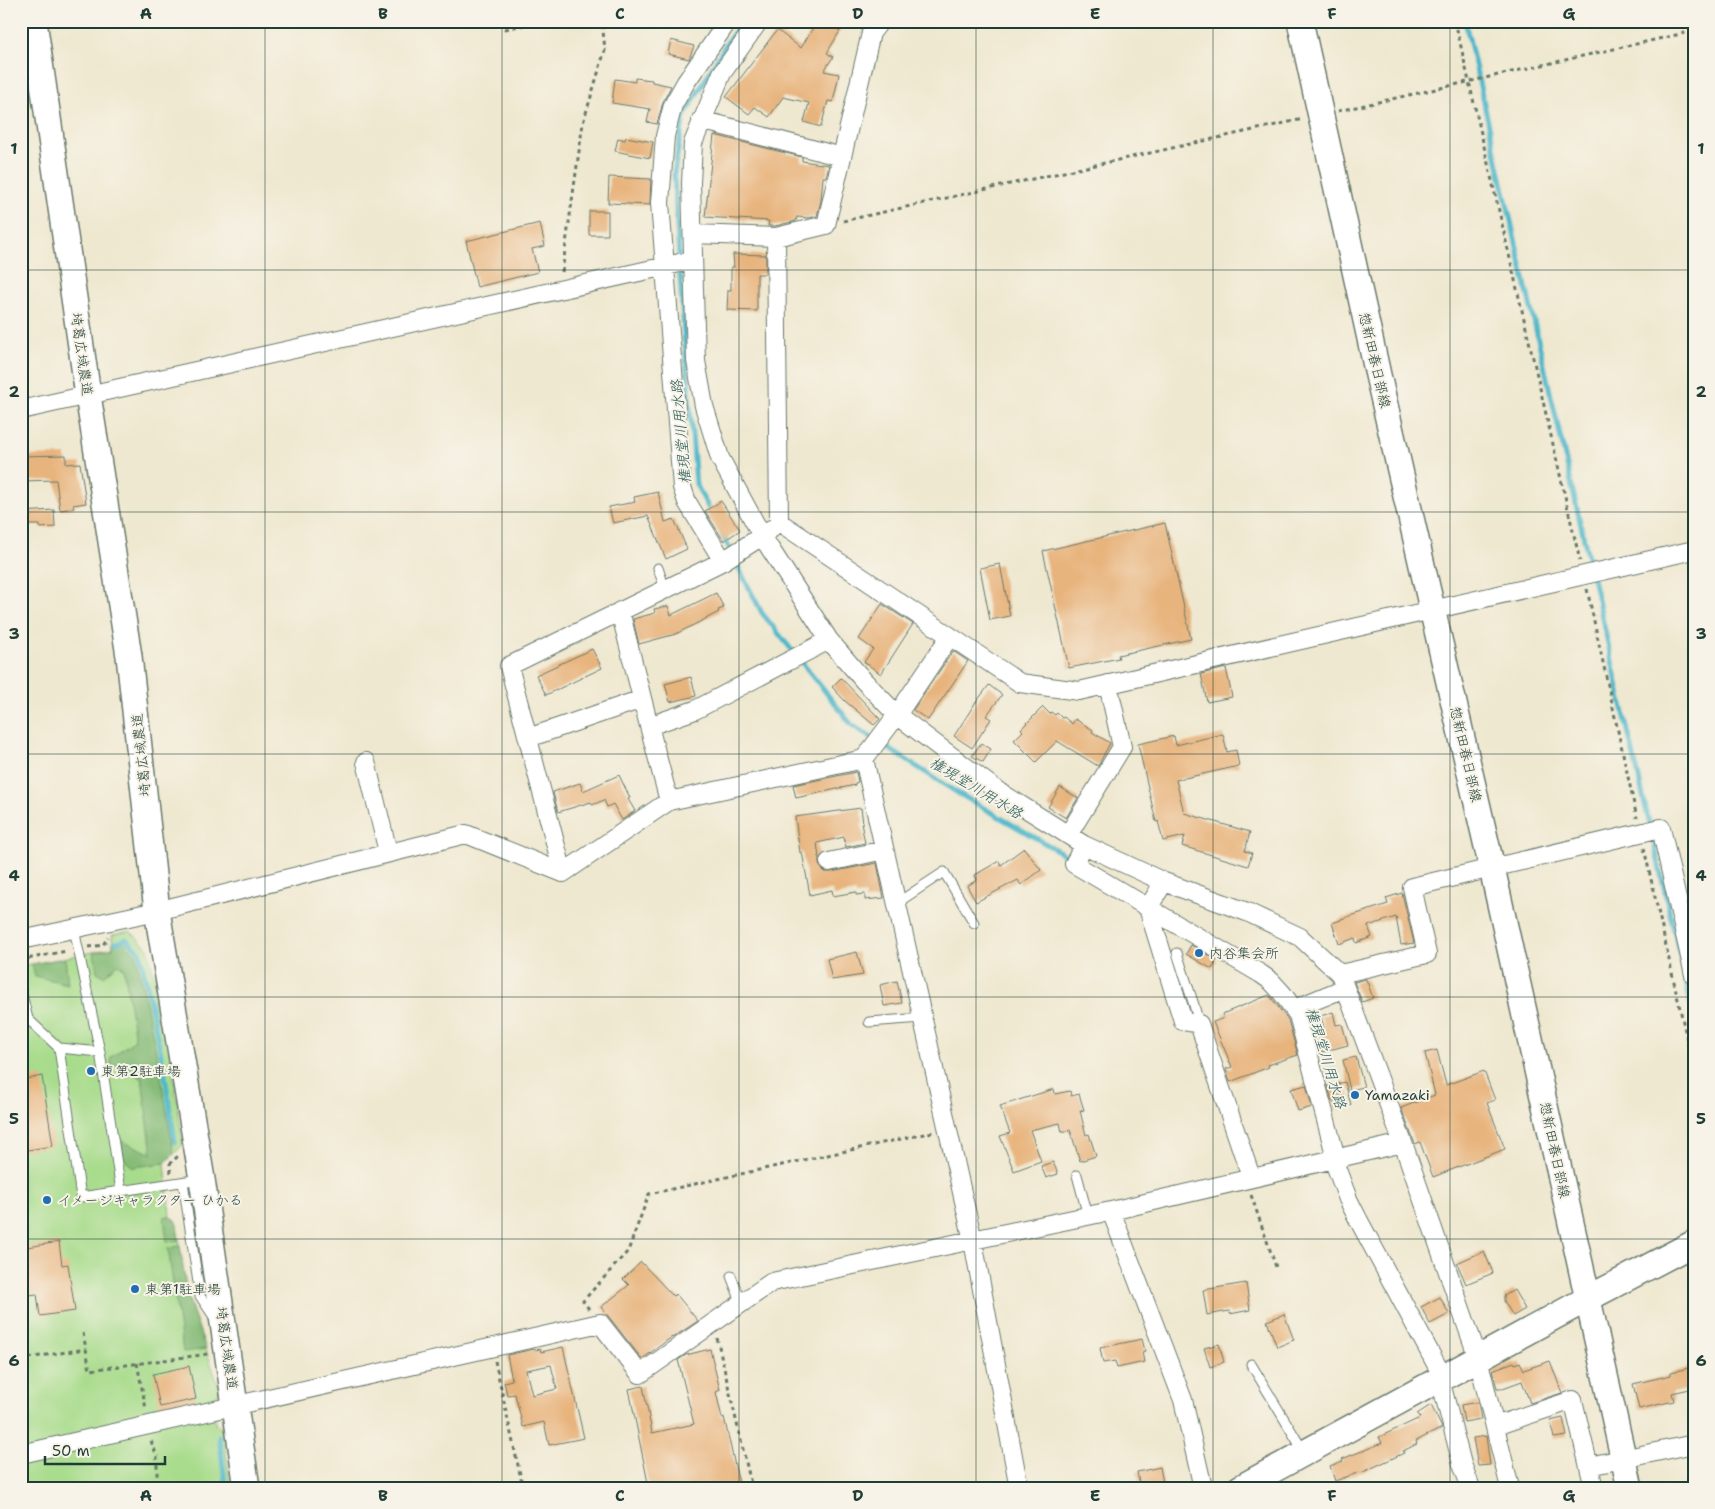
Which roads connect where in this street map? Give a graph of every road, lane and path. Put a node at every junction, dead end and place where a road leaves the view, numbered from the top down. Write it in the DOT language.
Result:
graph roads {
  1 [pos="34,21"];
  2 [pos="504,21"];
  3 [pos="543,21"];
  4 [pos="602,21"];
  5 [pos="728,21"];
  6 [pos="759,21"];
  7 [pos="880,21"];
  8 [pos="1300,21"];
  9 [pos="1455,21"];
  10 [pos="1694,31"];
  11 [pos="1468,82"];
  12 [pos="1321,115"];
  13 [pos="701,120"];
  14 [pos="665,136"];
  15 [pos="693,143"];
  16 [pos="842,157"];
  17 [pos="826,225"];
  18 [pos="693,234"];
  19 [pos="776,237"];
  20 [pos="693,260"];
  21 [pos="665,266"];
  22 [pos="559,290"];
  23 [pos="88,395"];
  24 [pos="21,410"];
  25 [pos="779,522"];
  26 [pos="762,536"];
  27 [pos="1694,550"];
  28 [pos="723,561"];
  29 [pos="658,568"];
  30 [pos="1584,576"];
  31 [pos="665,589"];
  32 [pos="1433,609"];
  33 [pos="620,611"];
  34 [pos="950,636"];
  35 [pos="829,640"];
  36 [pos="1108,684"];
  37 [pos="642,699"];
  38 [pos="897,715"];
  39 [pos="649,726"];
  40 [pos="528,738"];
  41 [pos="864,759"];
  42 [pos="366,762"];
  43 [pos="669,801"];
  44 [pos="1641,833"];
  45 [pos="1068,835"];
  46 [pos="1084,845"];
  47 [pos="884,850"];
  48 [pos="388,852"];
  49 [pos="829,862"];
  50 [pos="1492,868"];
  51 [pos="563,872"];
  52 [pos="1164,882"];
  53 [pos="897,903"];
  54 [pos="1148,908"];
  55 [pos="157,911"];
  56 [pos="974,923"];
  57 [pos="74,929"];
  58 [pos="111,932"];
  59 [pos="21,940"];
  60 [pos="78,949"];
  61 [pos="1177,953"];
  62 [pos="21,960"];
  63 [pos="1694,975"];
  64 [pos="1342,981"];
  65 [pos="21,990"];
  66 [pos="1294,1009"];
  67 [pos="922,1018"];
  68 [pos="869,1022"];
  69 [pos="1199,1024"];
  70 [pos="59,1048"];
  71 [pos="100,1052"];
  72 [pos="1694,1071"];
  73 [pos="947,1129"];
  74 [pos="1403,1143"];
  75 [pos="181,1153"];
  76 [pos="1334,1158"];
  77 [pos="1077,1175"];
  78 [pos="1248,1178"];
  79 [pos="193,1180"];
  80 [pos="172,1184"];
  81 [pos="121,1191"];
  82 [pos="1111,1211"];
  83 [pos="1088,1216"];
  84 [pos="973,1241"];
  85 [pos="1694,1242"];
  86 [pos="1276,1270"];
  87 [pos="731,1276"];
  88 [pos="1587,1298"];
  89 [pos="742,1304"];
  90 [pos="600,1323"];
  91 [pos="714,1323"];
  92 [pos="84,1332"];
  93 [pos="218,1344"];
  94 [pos="493,1348"];
  95 [pos="86,1349"];
  96 [pos="1478,1358"];
  97 [pos="21,1360"];
  98 [pos="137,1363"];
  99 [pos="1251,1364"];
  100 [pos="1446,1376"];
  101 [pos="235,1406"];
  102 [pos="147,1421"];
  103 [pos="1495,1426"];
  104 [pos="1694,1444"];
  105 [pos="1305,1452"];
  106 [pos="21,1454"];
  107 [pos="1624,1459"];
  108 [pos="1589,1466"];
  109 [pos="1248,1486"];
  110 [pos="157,1488"];
  111 [pos="247,1488"];
  112 [pos="523,1488"];
  113 [pos="752,1488"];
  114 [pos="1019,1488"];
  115 [pos="1203,1488"];
  116 [pos="1471,1488"];
  117 [pos="1510,1488"];
  118 [pos="1594,1488"];
  119 [pos="1630,1488"];
  1 -- 23 [label="street, 埼葛広域農道"];
  2 -- 3 [label="path"];
  4 -- 22 [label="path"];
  5 -- 14 [label="street"];
  6 -- 13 [label="street"];
  7 -- 16 [label="street"];
  8 -- 12 [label="street, 惣新田春日部線"];
  9 -- 11 [label="path"];
  10 -- 11 [label="path"];
  11 -- 12 [label="path"];
  11 -- 30 [label="path"];
  12 -- 17 [label="path"];
  12 -- 32 [label="street, 惣新田春日部線"];
  13 -- 15 [label="street"];
  13 -- 16 [label="street"];
  14 -- 15 [label="street"];
  14 -- 21 [label="street"];
  15 -- 18 [label="street"];
  16 -- 17 [label="street"];
  17 -- 19 [label="street"];
  18 -- 19 [label="street"];
  18 -- 20 [label="street"];
  19 -- 25 [label="street"];
  20 -- 21 [label="street"];
  20 -- 26 [label="street"];
  21 -- 22 [label="street"];
  21 -- 28 [label="street"];
  22 -- 23 [label="street"];
  23 -- 24 [label="street"];
  23 -- 55 [label="street, 埼葛広域農道"];
  25 -- 26 [label="street"];
  25 -- 34 [label="street"];
  26 -- 28 [label="street"];
  26 -- 35 [label="street"];
  27 -- 30 [label="street"];
  28 -- 31 [label="street"];
  29 -- 31 [label="lane"];
  30 -- 32 [label="street"];
  30 -- 44 [label="path"];
  31 -- 33 [label="street"];
  32 -- 36 [label="street"];
  32 -- 50 [label="street, 惣新田春日部線"];
  33 -- 37 [label="street"];
  33 -- 40 [label="street"];
  34 -- 36 [label="street"];
  34 -- 38 [label="street"];
  35 -- 38 [label="street"];
  35 -- 39 [label="street"];
  36 -- 45 [label="street"];
  37 -- 39 [label="street"];
  37 -- 40 [label="street"];
  38 -- 41 [label="street"];
  38 -- 45 [label="street"];
  39 -- 43 [label="street"];
  40 -- 51 [label="street"];
  41 -- 43 [label="street"];
  41 -- 47 [label="street"];
  42 -- 48 [label="street"];
  43 -- 51 [label="street"];
  44 -- 50 [label="street"];
  44 -- 63 [label="street"];
  44 -- 72 [label="path"];
  45 -- 46 [label="street"];
  46 -- 52 [label="street"];
  46 -- 54 [label="street"];
  47 -- 49 [label="street"];
  47 -- 53 [label="street"];
  48 -- 51 [label="street"];
  48 -- 55 [label="street"];
  50 -- 64 [label="street"];
  50 -- 88 [label="street, 惣新田春日部線"];
  52 -- 54 [label="street"];
  52 -- 64 [label="street"];
  53 -- 56 [label="lane"];
  53 -- 67 [label="street"];
  54 -- 66 [label="street"];
  54 -- 69 [label="street"];
  55 -- 57 [label="street"];
  55 -- 79 [label="street, 埼葛広域農道"];
  57 -- 59 [label="street"];
  57 -- 60 [label="lane"];
  58 -- 60 [label="path"];
  60 -- 62 [label="path"];
  60 -- 71 [label="lane"];
  61 -- 69 [label="lane"];
  64 -- 66 [label="street"];
  64 -- 74 [label="street"];
  65 -- 70 [label="lane"];
  66 -- 76 [label="street"];
  67 -- 68 [label="lane"];
  67 -- 73 [label="street"];
  69 -- 78 [label="street"];
  70 -- 71 [label="lane"];
  70 -- 81 [label="lane"];
  71 -- 81 [label="lane"];
  73 -- 84 [label="street"];
  73 -- 90 [label="path"];
  74 -- 76 [label="street"];
  74 -- 96 [label="street"];
  75 -- 80 [label="path"];
  76 -- 78 [label="street"];
  76 -- 100 [label="street"];
  77 -- 83 [label="lane"];
  78 -- 82 [label="street"];
  78 -- 86 [label="path"];
  79 -- 80 [label="lane"];
  79 -- 93 [label="street, 埼葛広域農道"];
  80 -- 81 [label="lane"];
  82 -- 83 [label="street"];
  82 -- 115 [label="street"];
  83 -- 84 [label="street"];
  84 -- 89 [label="street"];
  84 -- 114 [label="street"];
  85 -- 88 [label="street"];
  87 -- 89 [label="lane"];
  88 -- 96 [label="street"];
  88 -- 107 [label="street, 惣新田春日部線"];
  89 -- 91 [label="street"];
  90 -- 91 [label="street"];
  90 -- 94 [label="street"];
  91 -- 113 [label="path"];
  92 -- 95 [label="path"];
  93 -- 98 [label="path"];
  93 -- 101 [label="street, 埼葛広域農道"];
  94 -- 101 [label="street"];
  94 -- 112 [label="path"];
  95 -- 97 [label="path"];
  95 -- 98 [label="path"];
  96 -- 100 [label="street"];
  96 -- 103 [label="street"];
  98 -- 102 [label="path"];
  99 -- 105 [label="lane"];
  100 -- 105 [label="street"];
  100 -- 116 [label="street"];
  101 -- 102 [label="street"];
  101 -- 111 [label="street, 埼葛広域農道"];
  102 -- 106 [label="street"];
  102 -- 110 [label="path"];
  103 -- 108 [label="street"];
  103 -- 117 [label="street"];
  104 -- 107 [label="street"];
  105 -- 109 [label="street"];
  107 -- 108 [label="street"];
  107 -- 119 [label="street, 惣新田春日部線"];
  108 -- 118 [label="street"];
}
